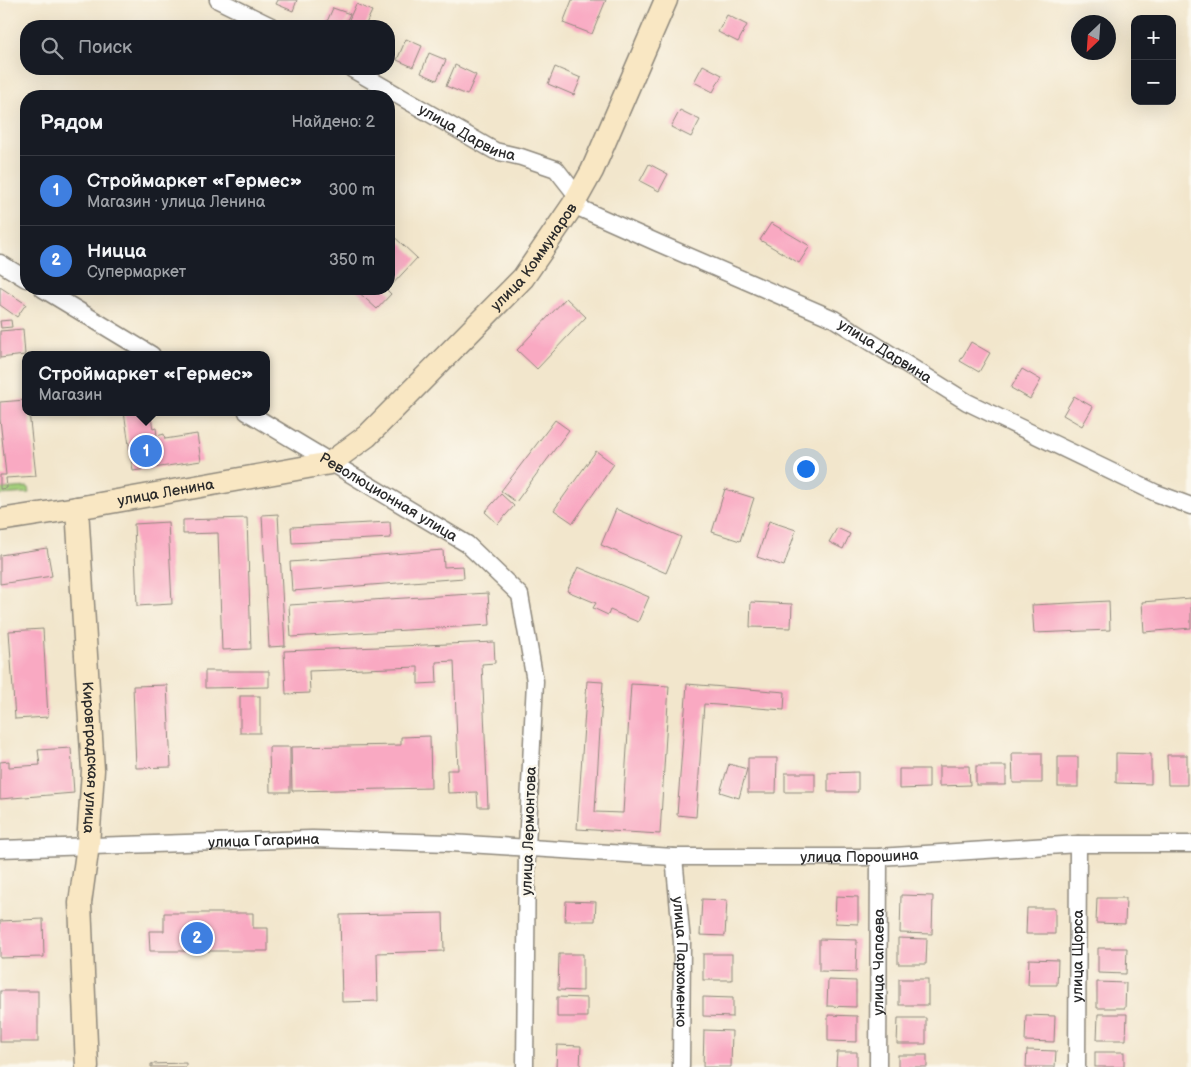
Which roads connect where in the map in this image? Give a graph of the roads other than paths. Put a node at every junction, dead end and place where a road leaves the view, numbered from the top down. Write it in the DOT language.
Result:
graph roads {
  1 [pos="218,0"];
  2 [pos="666,0"];
  3 [pos="259,20"];
  4 [pos="362,75"];
  5 [pos="389,90"];
  6 [pos="395,94"];
  7 [pos="576,201"];
  8 [pos="0,263"];
  9 [pos="20,275"];
  10 [pos="53,295"];
  11 [pos="145,351"];
  12 [pos="254,416"];
  13 [pos="330,462"];
  14 [pos="1191,506"];
  15 [pos="77,508"];
  16 [pos="0,520"];
  17 [pos="520,596"];
  18 [pos="1078,844"];
  19 [pos="1191,844"];
  20 [pos="88,845"];
  21 [pos="527,847"];
  22 [pos="0,849"];
  23 [pos="674,857"];
  24 [pos="879,857"];
  25 [pos="87,1067"];
  26 [pos="525,1067"];
  27 [pos="681,1067"];
  28 [pos="878,1067"];
  29 [pos="1077,1067"];
  1 -- 3 [label="street"];
  2 -- 7 [label="main road, улица Коммунаров"];
  4 -- 5 [label="street, улица Дарвина"];
  6 -- 7 [label="street, улица Дарвина"];
  7 -- 13 [label="main road, улица Коммунаров"];
  7 -- 14 [label="street, улица Дарвина"];
  8 -- 9 [label="street"];
  10 -- 11 [label="street"];
  12 -- 13 [label="street, Революционная улица"];
  13 -- 15 [label="main road, улица Ленина"];
  13 -- 17 [label="street, Революционная улица"];
  15 -- 16 [label="main road, улица Ленина"];
  15 -- 20 [label="main road, Кировградская улица"];
  17 -- 21 [label="street, улица Лермонтова"];
  18 -- 19 [label="street, улица Порошина"];
  18 -- 24 [label="street, улица Порошина"];
  18 -- 29 [label="street, улица Щорса"];
  20 -- 21 [label="street, улица Гагарина"];
  20 -- 22 [label="street, улица Гагарина"];
  20 -- 25 [label="main road, Кировградская улица"];
  21 -- 23 [label="street, улица Порошина"];
  21 -- 26 [label="street, улица Лермонтова"];
  23 -- 24 [label="street, улица Порошина"];
  23 -- 27 [label="street, улица Пархоменко"];
  24 -- 28 [label="street, улица Чапаева"];
}
